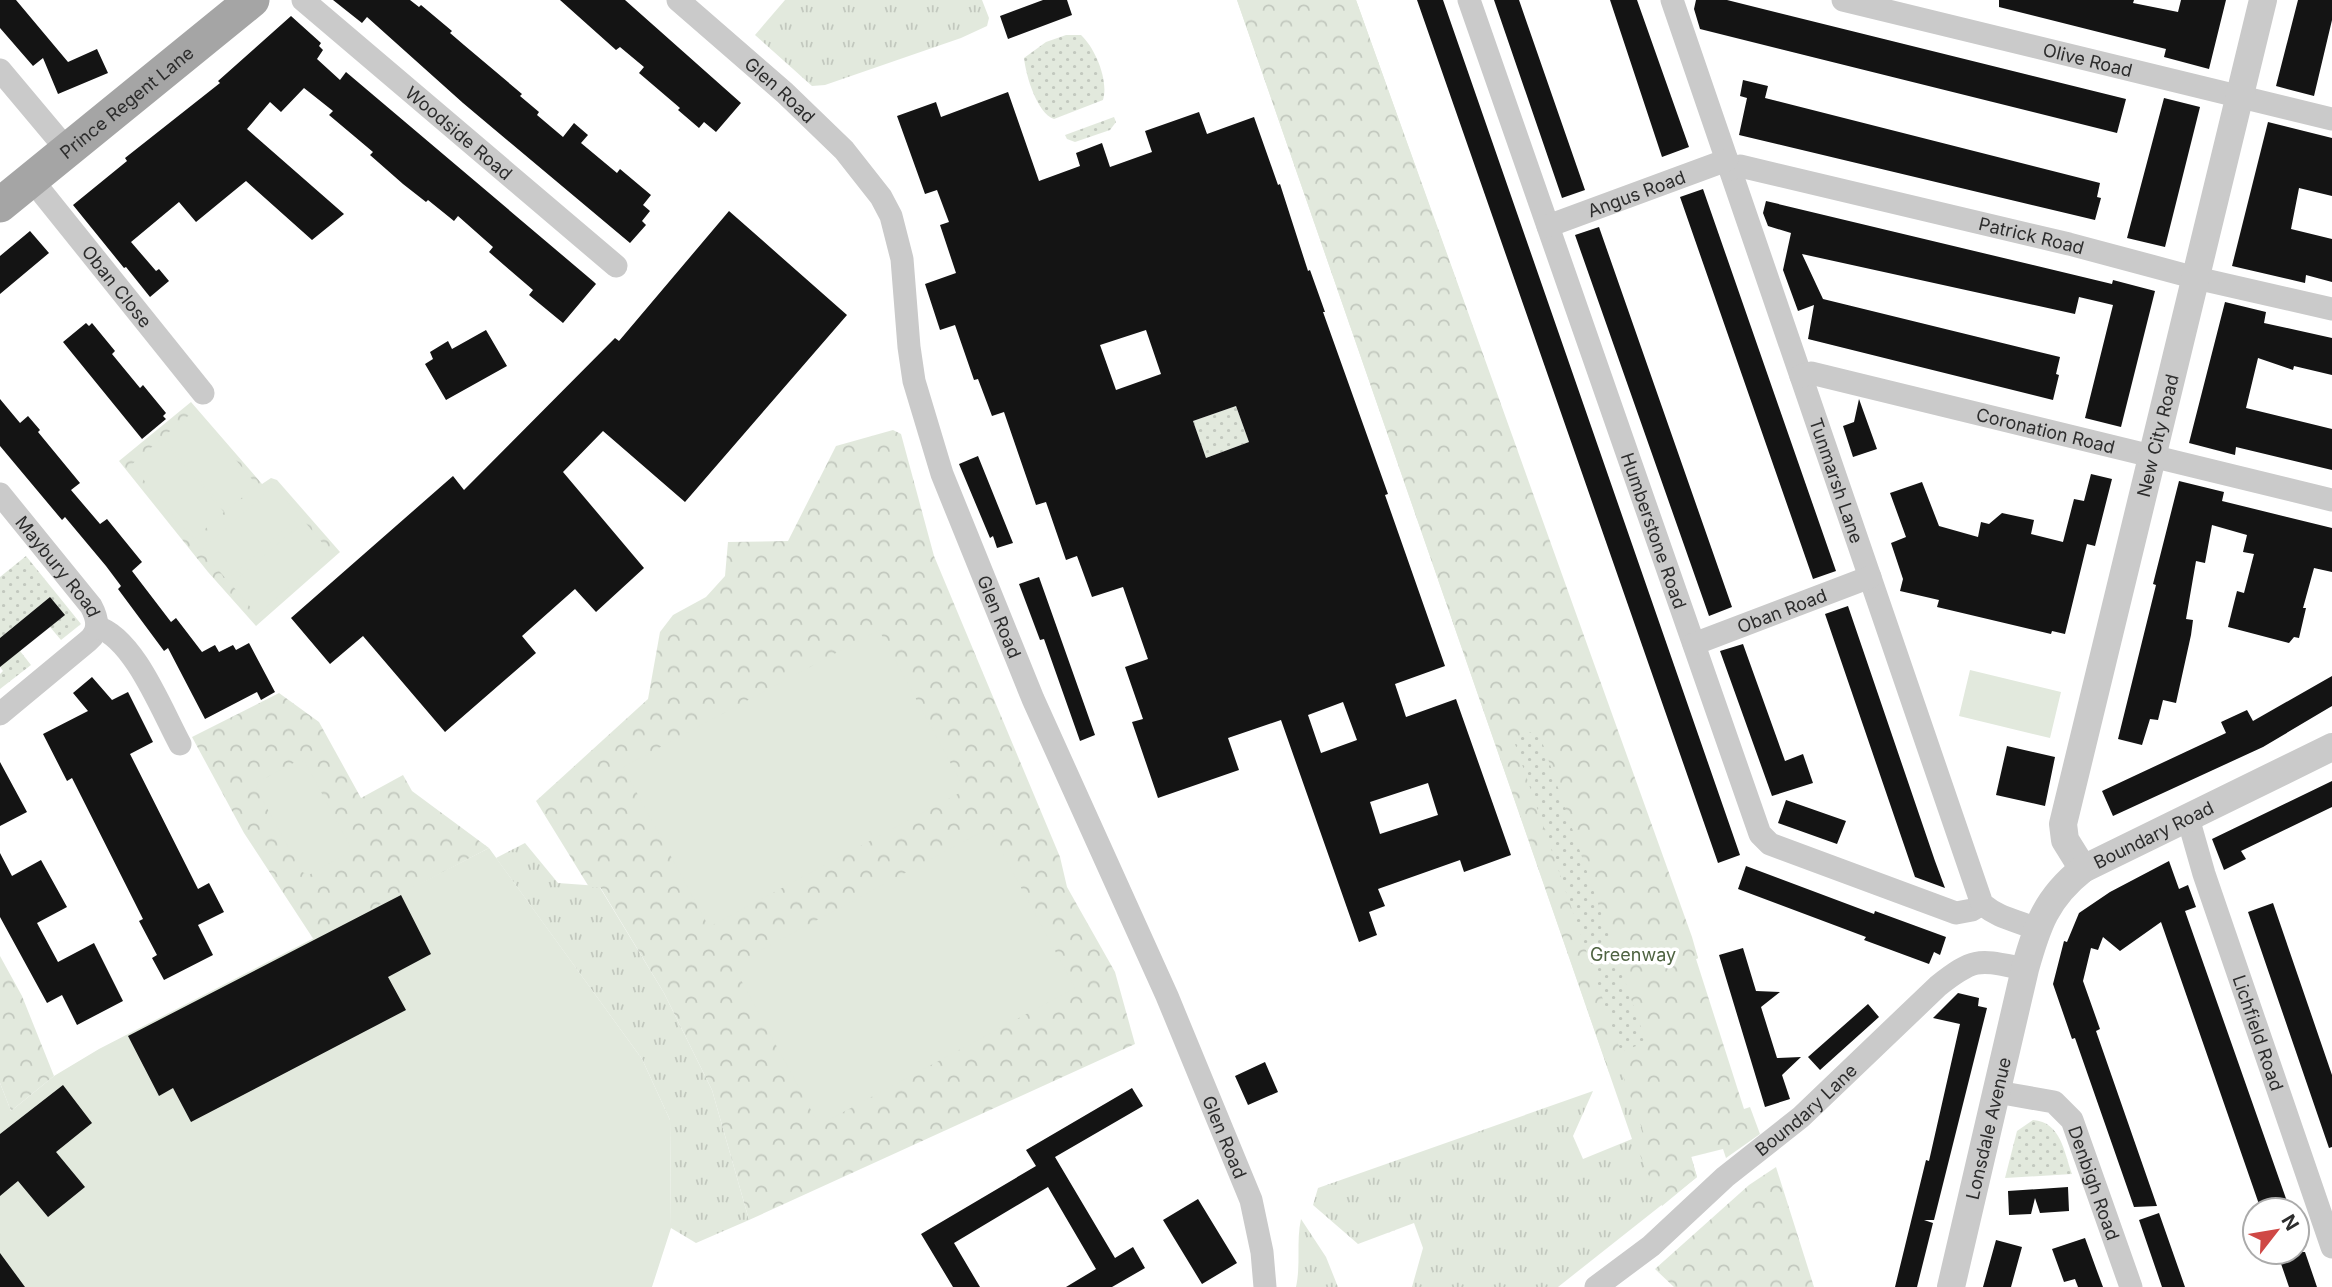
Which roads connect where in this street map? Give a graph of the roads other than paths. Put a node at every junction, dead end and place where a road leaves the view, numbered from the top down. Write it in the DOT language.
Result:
graph roads {
  1 [pos="252,0"];
  2 [pos="303,0"];
  3 [pos="678,0"];
  4 [pos="1469,0"];
  5 [pos="1672,0"];
  6 [pos="1843,0"];
  7 [pos="2263,0"];
  8 [pos="0,70"];
  9 [pos="2239,97"];
  10 [pos="2332,119"];
  11 [pos="68,151"];
  12 [pos="1728,165"];
  13 [pos="32,180"];
  14 [pos="0,205"];
  15 [pos="1548,226"];
  16 [pos="616,266"];
  17 [pos="2196,278"];
  18 [pos="2332,309"];
  19 [pos="1801,376"];
  20 [pos="202,393"];
  21 [pos="2152,456"];
  22 [pos="0,494"];
  23 [pos="2332,499"];
  24 [pos="1870,578"];
  25 [pos="97,627"];
  26 [pos="1694,644"];
  27 [pos="0,714"];
  28 [pos="180,744"];
  29 [pos="2332,747"];
  30 [pos="2188,818"];
  31 [pos="2082,869"];
  32 [pos="1982,904"];
  33 [pos="2036,929"];
  34 [pos="2025,969"];
  35 [pos="1997,1092"];
  36 [pos="2332,1247"];
  37 [pos="1265,1287"];
  38 [pos="1596,1287"];
  39 [pos="1951,1287"];
  40 [pos="2131,1287"];
  1 -- 11 [label="main road, Prince Regent Lane"];
  2 -- 16 [label="street, Woodside Road"];
  3 -- 37 [label="street, Glen Road"];
  4 -- 15 [label="street, Humberstone Road"];
  5 -- 12 [label="street, Tunmarsh Lane"];
  6 -- 9 [label="street, Olive Road"];
  7 -- 9 [label="street, New City Road"];
  8 -- 11 [label="street"];
  9 -- 10 [label="street, Olive Road"];
  9 -- 17 [label="street, New City Road"];
  11 -- 13 [label="main road, Prince Regent Lane"];
  12 -- 15 [label="street, Angus Road"];
  12 -- 17 [label="street, Patrick Road"];
  12 -- 19 [label="street, Tunmarsh Lane"];
  13 -- 14 [label="main road, Prince Regent Lane"];
  13 -- 20 [label="street, Oban Close"];
  15 -- 26 [label="street, Humberstone Road"];
  17 -- 18 [label="street, Patrick Road"];
  17 -- 21 [label="street, New City Road"];
  19 -- 21 [label="street, Coronation Road"];
  19 -- 24 [label="street, Tunmarsh Lane"];
  21 -- 23 [label="street, Coronation Road"];
  21 -- 31 [label="street, New City Road"];
  22 -- 25 [label="street, Maybury Road"];
  24 -- 26 [label="street, Oban Road"];
  24 -- 32 [label="street, Tunmarsh Lane"];
  25 -- 27 [label="street"];
  25 -- 28 [label="street, Maybury Road"];
  26 -- 32 [label="street, Humberstone Road"];
  29 -- 30 [label="street, Boundary Road"];
  30 -- 31 [label="street, Boundary Road"];
  30 -- 36 [label="street, Lichfield Road"];
  31 -- 33 [label="street, Boundary Road"];
  32 -- 33 [label="street"];
  33 -- 34 [label="street, Boundary Road"];
  34 -- 35 [label="street, Lonsdale Avenue"];
  34 -- 38 [label="street, Boundary Lane"];
  35 -- 39 [label="street, Lonsdale Avenue"];
  35 -- 40 [label="street, Denbigh Road"];
}
